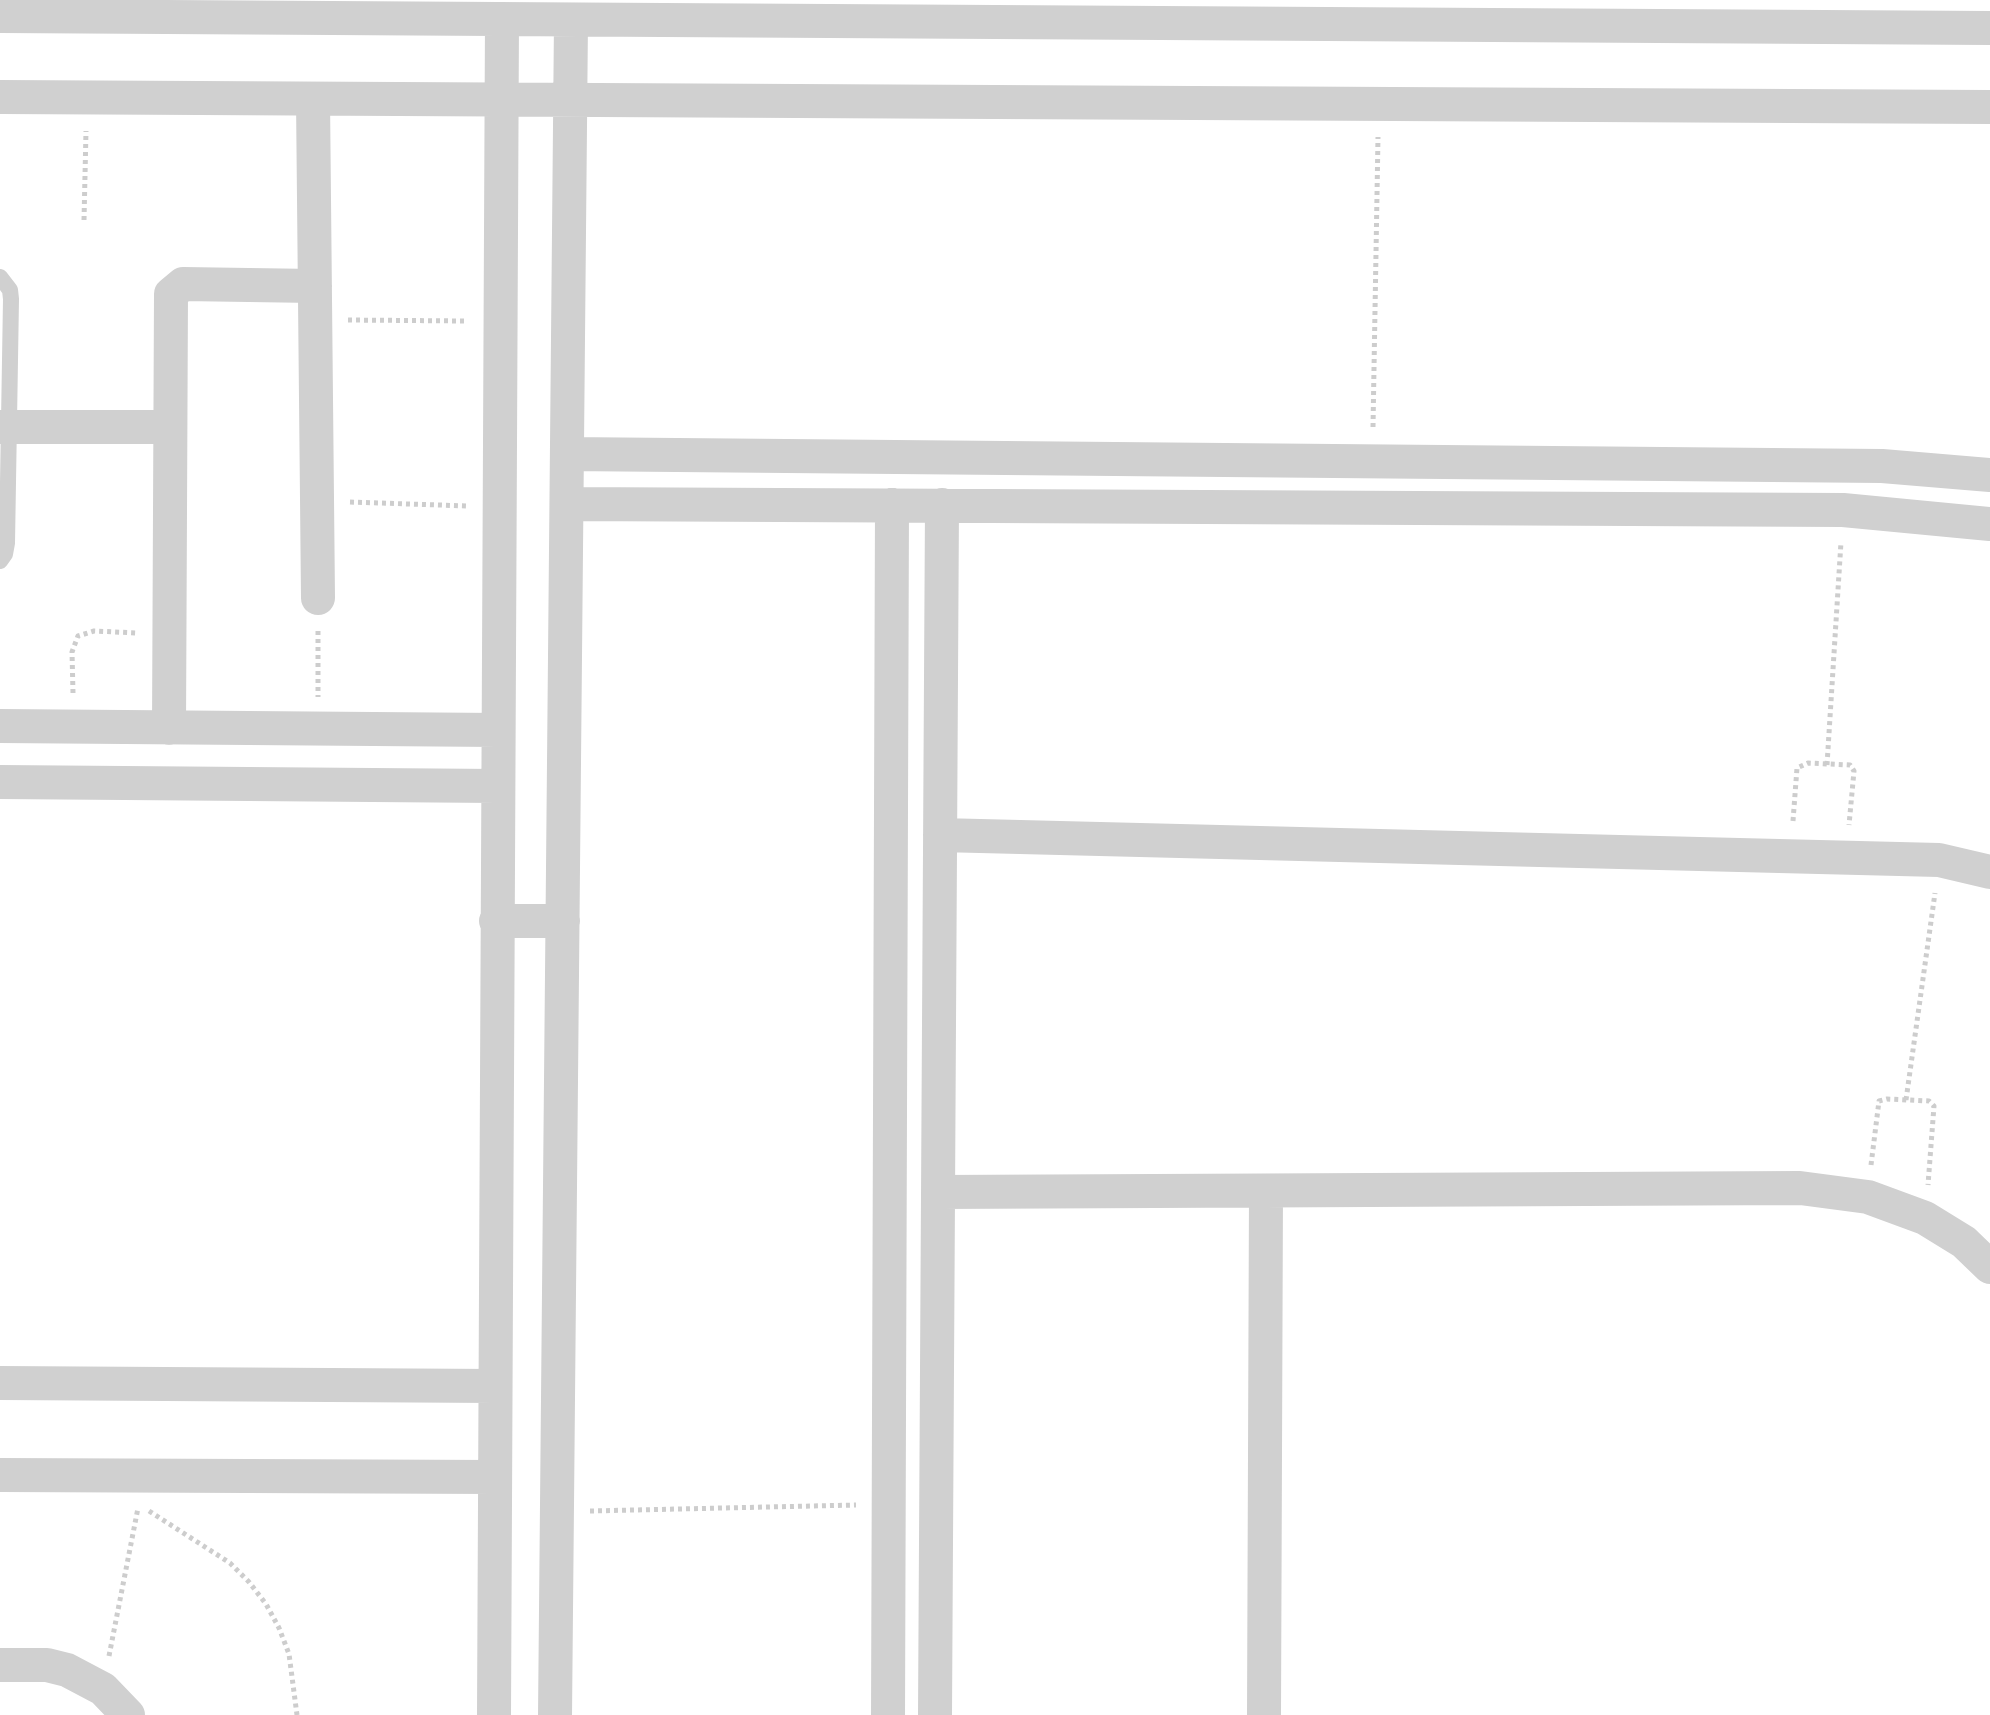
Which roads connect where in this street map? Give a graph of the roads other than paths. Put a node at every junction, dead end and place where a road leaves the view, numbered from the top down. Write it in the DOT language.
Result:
graph roads {
  1 [pos="0,16"];
  2 [pos="502,19"];
  3 [pos="571,20"];
  4 [pos="1990,28"];
  5 [pos="0,97"];
  6 [pos="313,99"];
  7 [pos="502,100"];
  8 [pos="570,100"];
  9 [pos="1990,107"];
  10 [pos="0,277"];
  11 [pos="315,286"];
  12 [pos="4,427"];
  13 [pos="170,427"];
  14 [pos="567,454"];
  15 [pos="1990,475"];
  16 [pos="567,504"];
  17 [pos="892,505"];
  18 [pos="942,505"];
  19 [pos="1990,524"];
  20 [pos="0,561"];
  21 [pos="318,598"];
  22 [pos="0,726"];
  23 [pos="169,728"];
  24 [pos="498,730"];
  25 [pos="0,782"];
  26 [pos="497,786"];
  27 [pos="940,835"];
  28 [pos="1990,872"];
  29 [pos="496,921"];
  30 [pos="563,921"];
  31 [pos="1266,1191"];
  32 [pos="939,1192"];
  33 [pos="1990,1267"];
  34 [pos="0,1383"];
  35 [pos="495,1386"];
  36 [pos="0,1475"];
  37 [pos="495,1477"];
  38 [pos="0,1665"];
  39 [pos="128,1715"];
  40 [pos="494,1715"];
  41 [pos="555,1715"];
  42 [pos="888,1715"];
  43 [pos="935,1715"];
  44 [pos="1264,1715"];
  1 -- 2 [label="street"];
  2 -- 3 [label="street"];
  2 -- 7 [label="street"];
  3 -- 4 [label="street"];
  3 -- 8 [label="street"];
  5 -- 6 [label="street"];
  6 -- 7 [label="street"];
  6 -- 11 [label="street"];
  7 -- 8 [label="street"];
  7 -- 24 [label="street"];
  8 -- 9 [label="street"];
  8 -- 14 [label="street"];
  10 -- 12 [label="lane"];
  11 -- 13 [label="street"];
  11 -- 21 [label="street"];
  12 -- 13 [label="street"];
  12 -- 20 [label="lane"];
  13 -- 23 [label="street"];
  14 -- 15 [label="street"];
  14 -- 16 [label="street"];
  16 -- 17 [label="street"];
  16 -- 30 [label="street"];
  17 -- 18 [label="street"];
  17 -- 42 [label="street"];
  18 -- 19 [label="street"];
  18 -- 27 [label="street"];
  22 -- 23 [label="street"];
  23 -- 24 [label="street"];
  24 -- 26 [label="street"];
  25 -- 26 [label="street"];
  26 -- 29 [label="street"];
  27 -- 28 [label="street"];
  27 -- 32 [label="street"];
  29 -- 30 [label="street"];
  29 -- 35 [label="street"];
  30 -- 41 [label="street"];
  31 -- 32 [label="street"];
  31 -- 33 [label="street"];
  31 -- 44 [label="street"];
  32 -- 43 [label="street"];
  34 -- 35 [label="street"];
  35 -- 37 [label="street"];
  36 -- 37 [label="street"];
  37 -- 40 [label="street"];
  38 -- 39 [label="street"];
}
